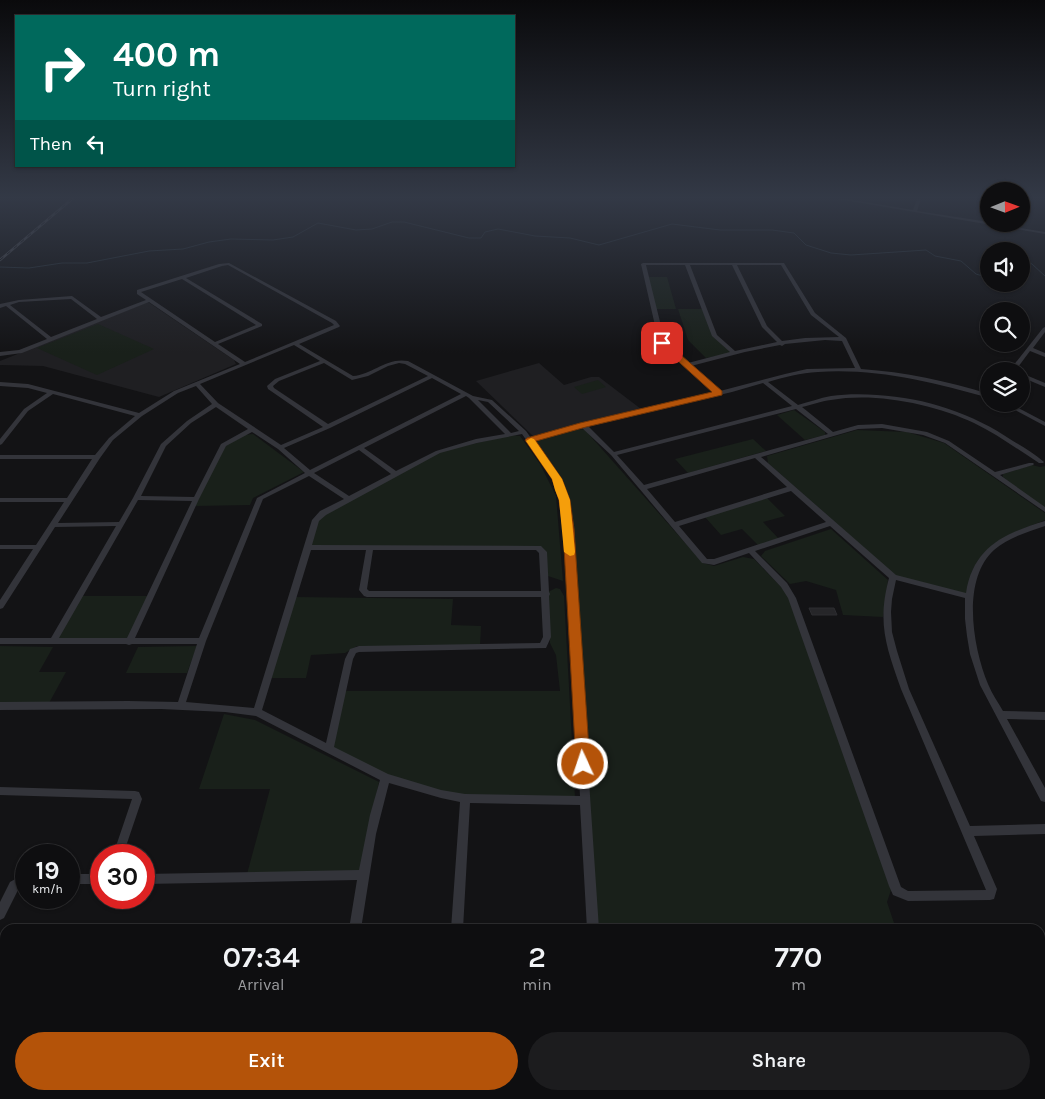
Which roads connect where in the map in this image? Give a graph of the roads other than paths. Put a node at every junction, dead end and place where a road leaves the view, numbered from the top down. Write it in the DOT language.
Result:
graph roads {
  1 [pos="688,264"];
  2 [pos="734,264"];
  3 [pos="182,277"];
  4 [pos="149,300"];
  5 [pos="3,305"];
  6 [pos="100,318"];
  7 [pos="1045,329"];
  8 [pos="50,339"];
  9 [pos="844,340"];
  10 [pos="214,344"];
  11 [pos="296,344"];
  12 [pos="782,344"];
  13 [pos="1030,348"];
  14 [pos="1030,349"];
  15 [pos="1027,352"];
  16 [pos="734,353"];
  17 [pos="0,354"];
  18 [pos="1045,355"];
  19 [pos="324,361"];
  20 [pos="1019,362"];
  21 [pos="244,364"];
  22 [pos="687,365"];
  23 [pos="859,371"];
  24 [pos="432,376"];
  25 [pos="1030,379"];
  26 [pos="765,382"];
  27 [pos="196,383"];
  28 [pos="0,384"];
  29 [pos="1045,385"];
  30 [pos="52,392"];
  31 [pos="719,393"];
  32 [pos="980,393"];
  33 [pos="469,396"];
  34 [pos="216,404"];
  35 [pos="795,408"];
  36 [pos="1022,412"];
  37 [pos="140,415"];
  38 [pos="1045,424"];
  39 [pos="583,425"];
  40 [pos="328,426"];
  41 [pos="252,429"];
  42 [pos="524,432"];
  43 [pos="832,434"];
  44 [pos="510,435"];
  45 [pos="530,440"];
  46 [pos="0,443"];
  47 [pos="280,448"];
  48 [pos="360,448"];
  49 [pos="613,454"];
  50 [pos="756,456"];
  51 [pos="97,457"];
  52 [pos="0,458"];
  53 [pos="1041,462"];
  54 [pos="1031,464"];
  55 [pos="310,473"];
  56 [pos="396,474"];
  57 [pos="994,475"];
  58 [pos="642,488"];
  59 [pos="793,488"];
  60 [pos="136,498"];
  61 [pos="196,499"];
  62 [pos="350,499"];
  63 [pos="0,500"];
  64 [pos="70,500"];
  65 [pos="1045,510"];
  66 [pos="831,523"];
  67 [pos="1045,523"];
  68 [pos="121,524"];
  69 [pos="53,525"];
  70 [pos="673,525"];
  71 [pos="0,547"];
  72 [pos="38,547"];
  73 [pos="308,547"];
  74 [pos="370,548"];
  75 [pos="751,551"];
  76 [pos="893,577"];
  77 [pos="546,594"];
  78 [pos="968,596"];
  79 [pos="1,603"];
  80 [pos="0,641"];
  81 [pos="53,641"];
  82 [pos="202,641"];
  83 [pos="129,642"];
  84 [pos="0,706"];
  85 [pos="181,706"];
  86 [pos="257,712"];
  87 [pos="1000,716"];
  88 [pos="1045,716"];
  89 [pos="329,749"];
  90 [pos="386,778"];
  91 [pos="0,791"];
  92 [pos="465,798"];
  93 [pos="1045,798"];
  94 [pos="585,802"];
  95 [pos="1045,828"];
  96 [pos="968,831"];
  97 [pos="122,844"];
  98 [pos="364,875"];
  99 [pos="155,879"];
  100 [pos="15,885"];
  101 [pos="0,914"];
  102 [pos="356,924"];
  103 [pos="457,924"];
  104 [pos="593,924"];
  1 -- 2 [label="street"];
  1 -- 16 [label="street"];
  1 -- 22 [label="street"];
  2 -- 9 [label="street"];
  2 -- 12 [label="street"];
  3 -- 4 [label="street"];
  3 -- 10 [label="street"];
  3 -- 11 [label="street"];
  4 -- 6 [label="street"];
  4 -- 10 [label="street"];
  5 -- 6 [label="street"];
  5 -- 8 [label="street"];
  6 -- 8 [label="street"];
  7 -- 13 [label="street"];
  8 -- 17 [label="street"];
  9 -- 12 [label="street"];
  9 -- 23 [label="street"];
  10 -- 21 [label="street"];
  11 -- 19 [label="street"];
  11 -- 21 [label="street"];
  12 -- 16 [label="street"];
  14 -- 18 [label="street"];
  15 -- 20 [label="street"];
  16 -- 22 [label="street"];
  19 -- 24 [label="street"];
  19 -- 40 [label="street"];
  21 -- 27 [label="street"];
  22 -- 31 [label="street"];
  23 -- 26 [label="street"];
  23 -- 32 [label="street"];
  24 -- 33 [label="street"];
  24 -- 40 [label="street"];
  25 -- 29 [label="street"];
  26 -- 31 [label="street"];
  26 -- 35 [label="street"];
  27 -- 34 [label="street"];
  27 -- 37 [label="street"];
  28 -- 30 [label="street"];
  30 -- 37 [label="street"];
  30 -- 46 [label="street"];
  31 -- 39 [label="street"];
  33 -- 42 [label="street"];
  33 -- 44 [label="street"];
  33 -- 48 [label="street"];
  34 -- 41 [label="street"];
  34 -- 60 [label="street"];
  35 -- 43 [label="street"];
  35 -- 49 [label="street"];
  35 -- 53 [label="street"];
  36 -- 38 [label="street"];
  37 -- 51 [label="street"];
  39 -- 45 [label="street"];
  39 -- 49 [label="street"];
  40 -- 47 [label="street"];
  41 -- 47 [label="street"];
  41 -- 61 [label="street"];
  42 -- 44 [label="street"];
  42 -- 45 [label="street"];
  43 -- 50 [label="street"];
  43 -- 57 [label="street"];
  44 -- 56 [label="street"];
  45 -- 94 [label="street"];
  47 -- 55 [label="street"];
  48 -- 55 [label="street"];
  48 -- 56 [label="street"];
  49 -- 58 [label="street"];
  50 -- 58 [label="street"];
  50 -- 59 [label="street"];
  51 -- 52 [label="street"];
  51 -- 64 [label="street"];
  54 -- 57 [label="street"];
  55 -- 62 [label="street"];
  55 -- 82 [label="street"];
  56 -- 62 [label="street"];
  57 -- 65 [label="street"];
  58 -- 70 [label="street"];
  59 -- 66 [label="street"];
  59 -- 70 [label="street"];
  60 -- 61 [label="street"];
  60 -- 68 [label="street"];
  61 -- 83 [label="street"];
  62 -- 73 [label="street"];
  63 -- 64 [label="street"];
  64 -- 69 [label="street"];
  66 -- 75 [label="street"];
  66 -- 76 [label="street"];
  67 -- 78 [label="street"];
  68 -- 69 [label="street"];
  68 -- 81 [label="street"];
  69 -- 72 [label="street"];
  70 -- 75 [label="street"];
  71 -- 72 [label="street"];
  72 -- 79 [label="street"];
  73 -- 74 [label="street"];
  73 -- 86 [label="street"];
  74 -- 77 [label="street"];
  74 -- 77 [label="street"];
  75 -- 96 [label="street"];
  76 -- 78 [label="street"];
  76 -- 96 [label="street"];
  77 -- 89 [label="street"];
  78 -- 87 [label="street"];
  80 -- 81 [label="street"];
  81 -- 83 [label="street"];
  82 -- 83 [label="street"];
  82 -- 85 [label="street"];
  84 -- 85 [label="street"];
  85 -- 86 [label="street"];
  86 -- 89 [label="street"];
  87 -- 88 [label="street"];
  87 -- 93 [label="street"];
  89 -- 90 [label="street"];
  90 -- 92 [label="street"];
  90 -- 98 [label="street"];
  91 -- 97 [label="street"];
  92 -- 94 [label="street"];
  92 -- 103 [label="street"];
  94 -- 104 [label="street"];
  95 -- 96 [label="street"];
  98 -- 99 [label="street"];
  98 -- 102 [label="street"];
  100 -- 101 [label="street"];
}
